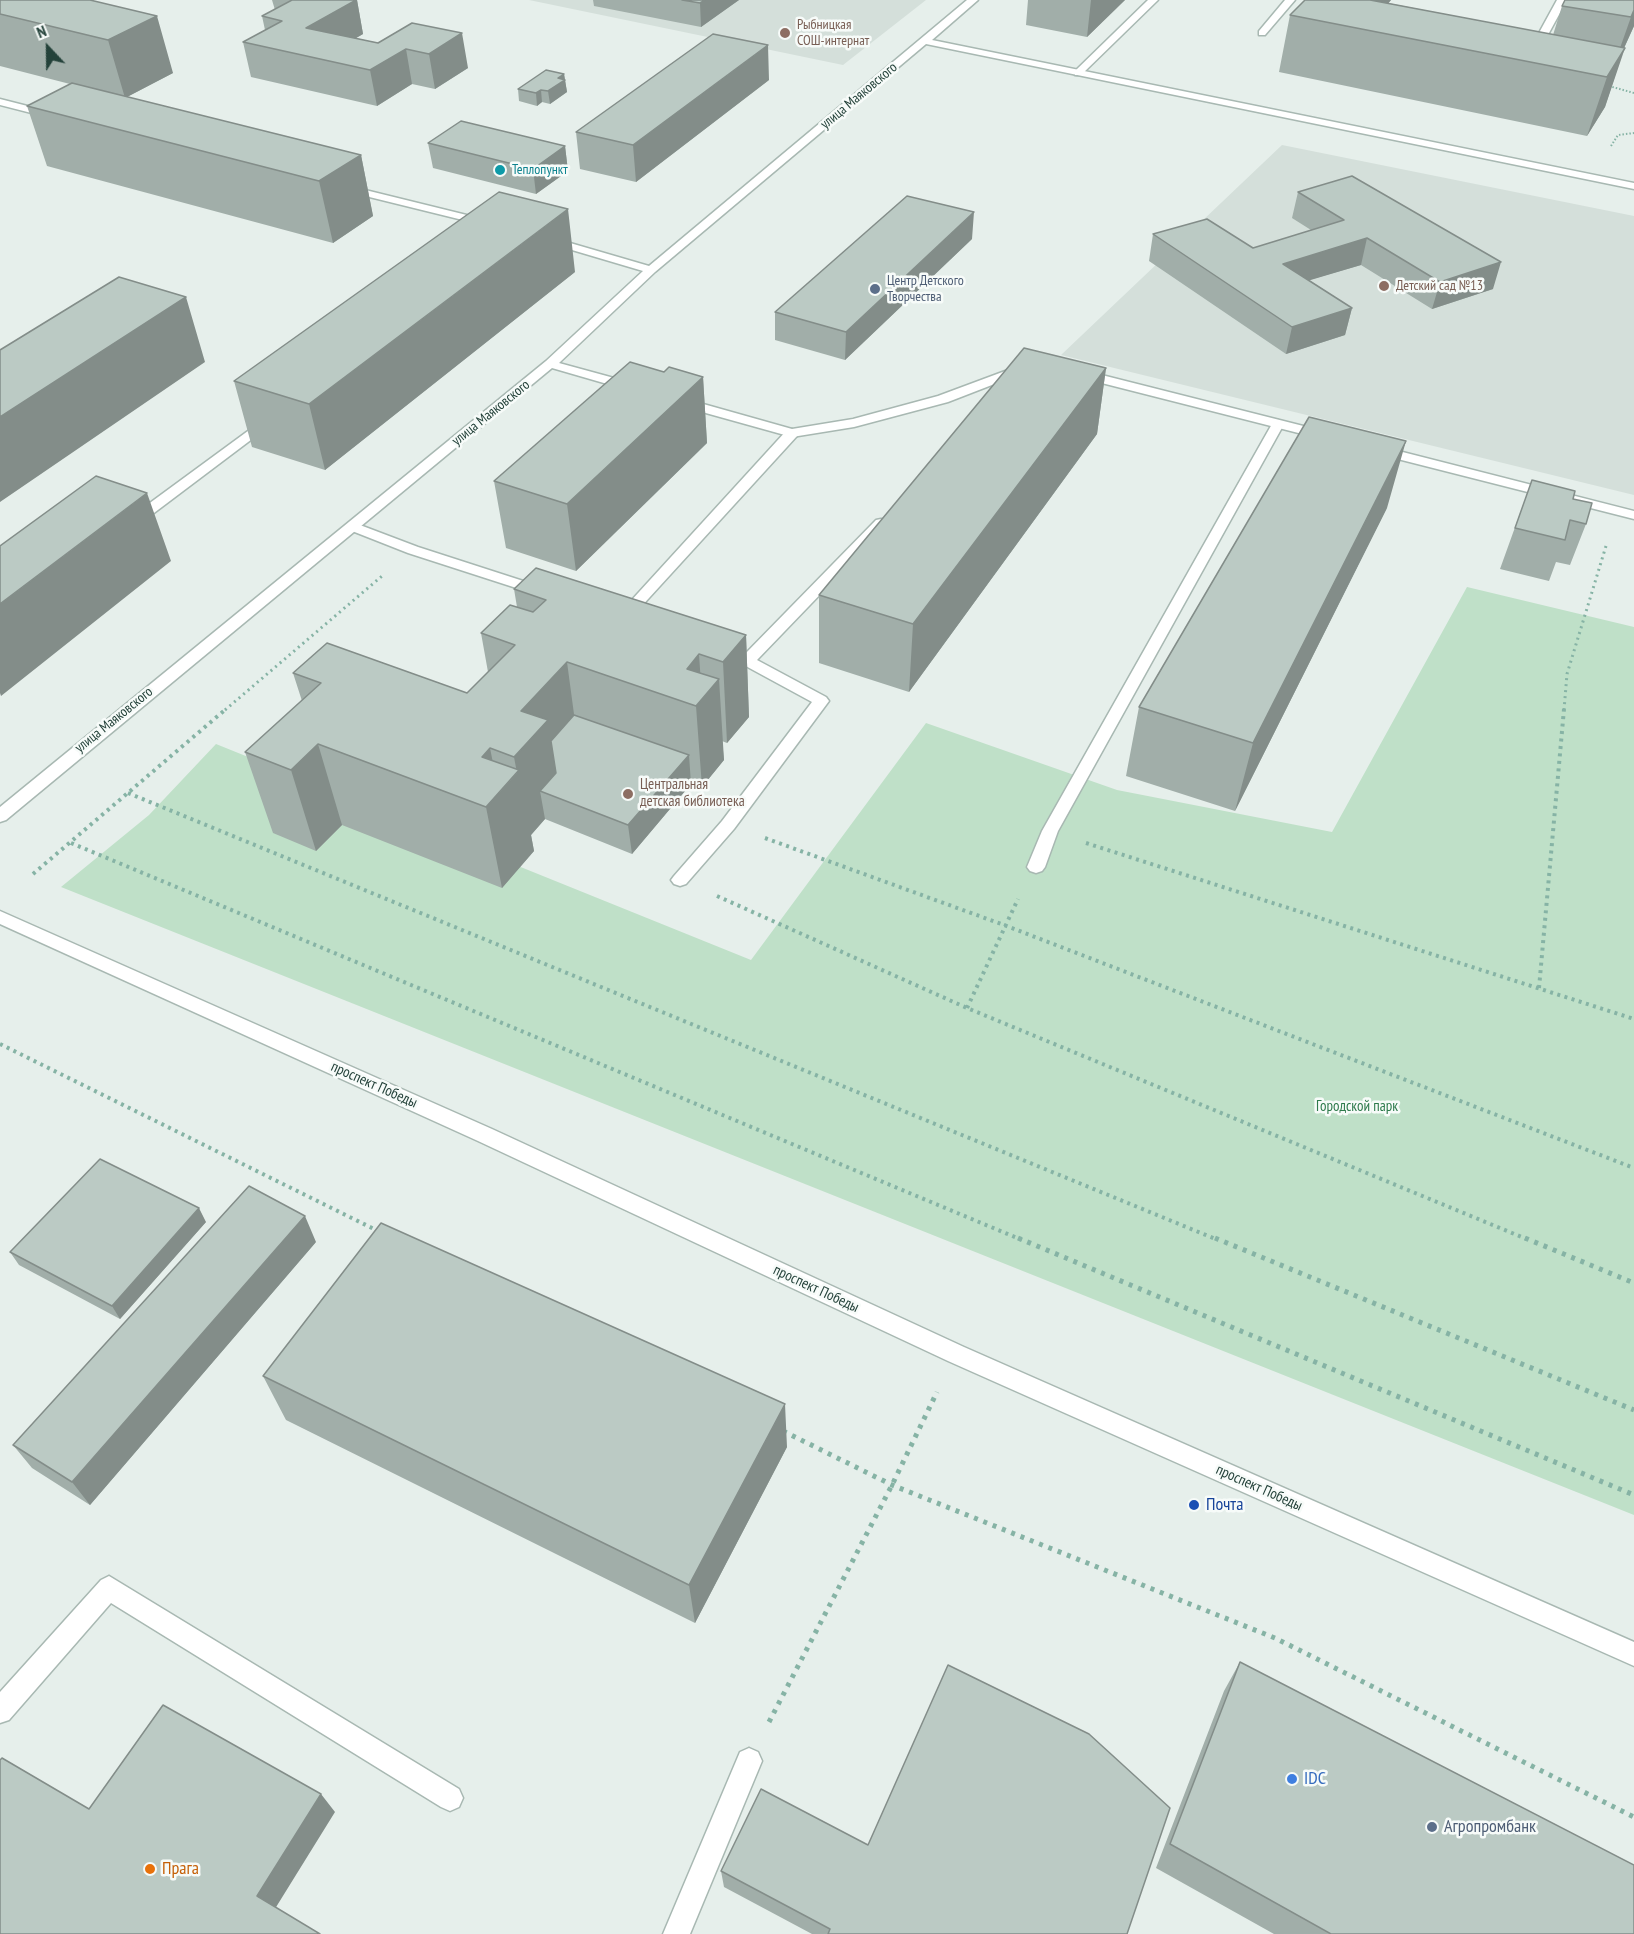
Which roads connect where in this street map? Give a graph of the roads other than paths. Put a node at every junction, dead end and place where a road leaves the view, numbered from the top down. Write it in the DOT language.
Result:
graph roads {
  1 [pos="973,0"];
  2 [pos="1153,0"];
  3 [pos="1290,0"];
  4 [pos="1562,0"];
  5 [pos="1262,33"];
  6 [pos="925,41"];
  7 [pos="1527,63"];
  8 [pos="1078,73"];
  9 [pos="0,102"];
  10 [pos="58,116"];
  11 [pos="334,185"];
  12 [pos="1634,186"];
  13 [pos="496,226"];
  14 [pos="541,238"];
  15 [pos="651,270"];
  16 [pos="550,364"];
  17 [pos="1072,372"];
  18 [pos="1012,388"];
  19 [pos="642,390"];
  20 [pos="665,397"];
  21 [pos="274,416"];
  22 [pos="1278,424"];
  23 [pos="792,433"];
  24 [pos="1334,438"];
  25 [pos="1368,447"];
  26 [pos="1634,515"];
  27 [pos="888,516"];
  28 [pos="352,526"];
  29 [pos="123,530"];
  30 [pos="559,597"];
  31 [pos="623,619"];
  32 [pos="713,650"];
  33 [pos="747,661"];
  34 [pos="0,816"];
  35 [pos="1036,867"];
  36 [pos="680,880"];
  37 [pos="0,917"];
  38 [pos="1634,1654"];
  39 [pos="0,1712"];
  40 [pos="749,1761"];
  41 [pos="450,1798"];
  42 [pos="676,1934"];
  1 -- 6 [label="street, улица Маяковского"];
  2 -- 8 [label="street"];
  3 -- 5 [label="street"];
  4 -- 7 [label="street"];
  6 -- 8 [label="street"];
  6 -- 15 [label="street, улица Маяковского"];
  8 -- 12 [label="street"];
  9 -- 10 [label="street"];
  11 -- 13 [label="street"];
  14 -- 15 [label="street"];
  15 -- 16 [label="street, улица Маяковского"];
  16 -- 19 [label="street"];
  16 -- 28 [label="street, улица Маяковского"];
  17 -- 22 [label="street"];
  18 -- 23 [label="street"];
  20 -- 23 [label="street"];
  21 -- 29 [label="street"];
  22 -- 24 [label="street"];
  22 -- 35 [label="street"];
  23 -- 31 [label="street"];
  25 -- 26 [label="street"];
  27 -- 33 [label="street"];
  28 -- 30 [label="street"];
  28 -- 34 [label="street, улица Маяковского"];
  32 -- 33 [label="street"];
  33 -- 36 [label="street"];
  37 -- 38 [label="street, проспект Победы"];
  39 -- 41 [label="street"];
  40 -- 42 [label="street"];
}
